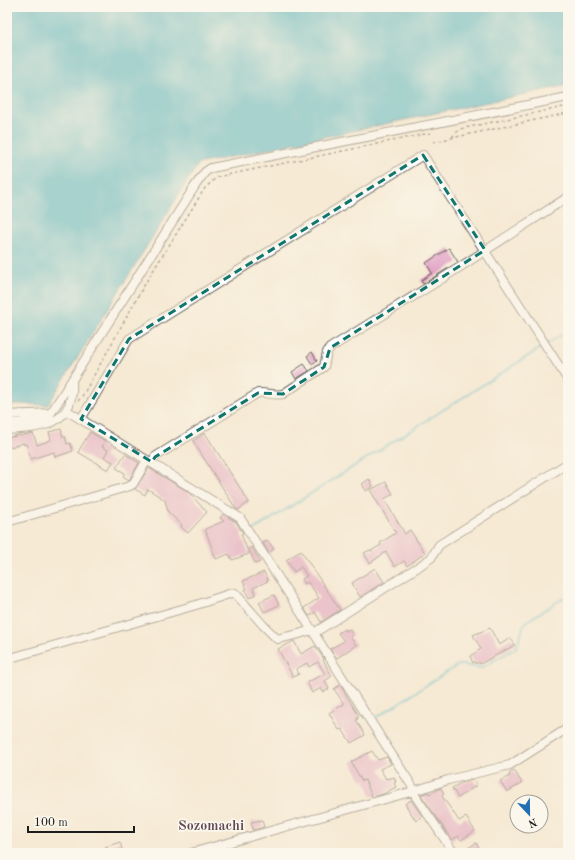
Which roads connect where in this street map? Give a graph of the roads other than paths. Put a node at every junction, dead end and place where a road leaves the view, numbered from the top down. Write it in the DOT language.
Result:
graph roads {
  1 [pos="568,97"];
  2 [pos="568,197"];
  3 [pos="485,250"];
  4 [pos="568,380"];
  5 [pos="72,381"];
  6 [pos="74,413"];
  7 [pos="21,414"];
  8 [pos="7,415"];
  9 [pos="58,420"];
  10 [pos="7,423"];
  11 [pos="40,427"];
  12 [pos="7,430"];
  13 [pos="150,461"];
  14 [pos="568,462"];
  15 [pos="7,522"];
  16 [pos="312,631"];
  17 [pos="7,659"];
  18 [pos="568,728"];
  19 [pos="414,791"];
  20 [pos="191,853"];
  21 [pos="454,853"];
  1 -- 5 [label="street"];
  2 -- 3 [label="street"];
  3 -- 4 [label="street"];
  3 -- 6 [label="street"];
  3 -- 13 [label="street"];
  5 -- 6 [label="street"];
  5 -- 7 [label="street"];
  6 -- 9 [label="street"];
  6 -- 13 [label="street"];
  7 -- 8 [label="street"];
  7 -- 9 [label="street"];
  9 -- 11 [label="street"];
  10 -- 11 [label="street"];
  11 -- 12 [label="street"];
  13 -- 15 [label="street"];
  13 -- 16 [label="street"];
  14 -- 16 [label="street"];
  16 -- 17 [label="street"];
  16 -- 19 [label="street"];
  18 -- 19 [label="street"];
  19 -- 20 [label="street"];
  19 -- 21 [label="street"];
}
